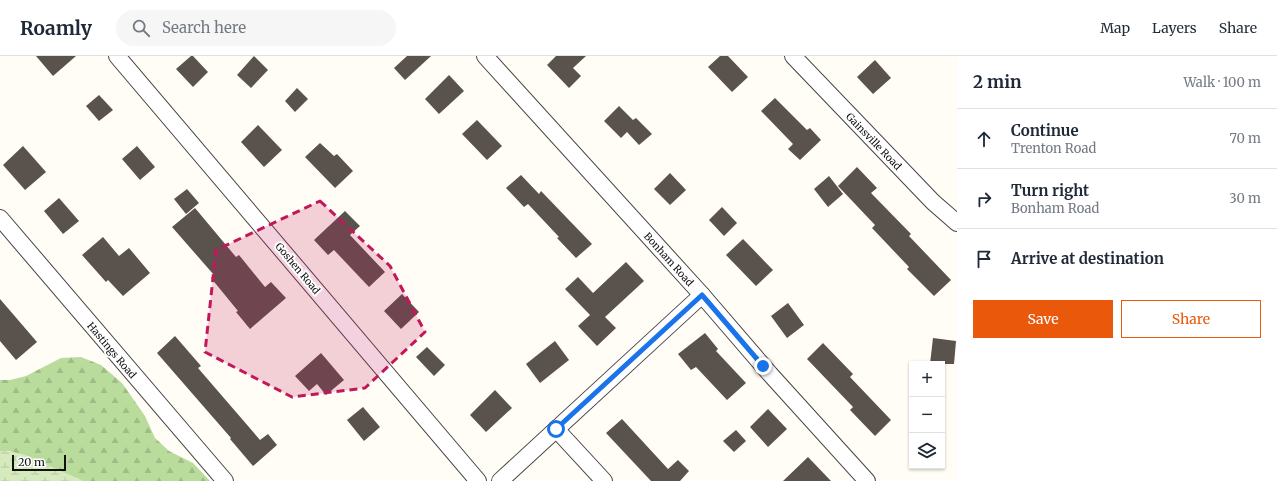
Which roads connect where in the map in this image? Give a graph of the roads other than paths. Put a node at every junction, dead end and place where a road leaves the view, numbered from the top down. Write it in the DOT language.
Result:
graph roads {
  1 [pos="118,56"];
  2 [pos="485,56"];
  3 [pos="793,56"];
  4 [pos="0,218"];
  5 [pos="957,223"];
  6 [pos="702,295"];
  7 [pos="556,429"];
  8 [pos="225,481"];
  9 [pos="478,481"];
  10 [pos="500,481"];
  11 [pos="604,481"];
  12 [pos="867,481"];
  1 -- 9 [label="street, Goshen Road"];
  2 -- 6 [label="street, Bonham Road"];
  3 -- 5 [label="street, Gainsville Road"];
  4 -- 8 [label="street, Hastings Road"];
  6 -- 7 [label="street"];
  6 -- 12 [label="street, Bonham Road"];
  7 -- 10 [label="street"];
  7 -- 11 [label="street"];
}
